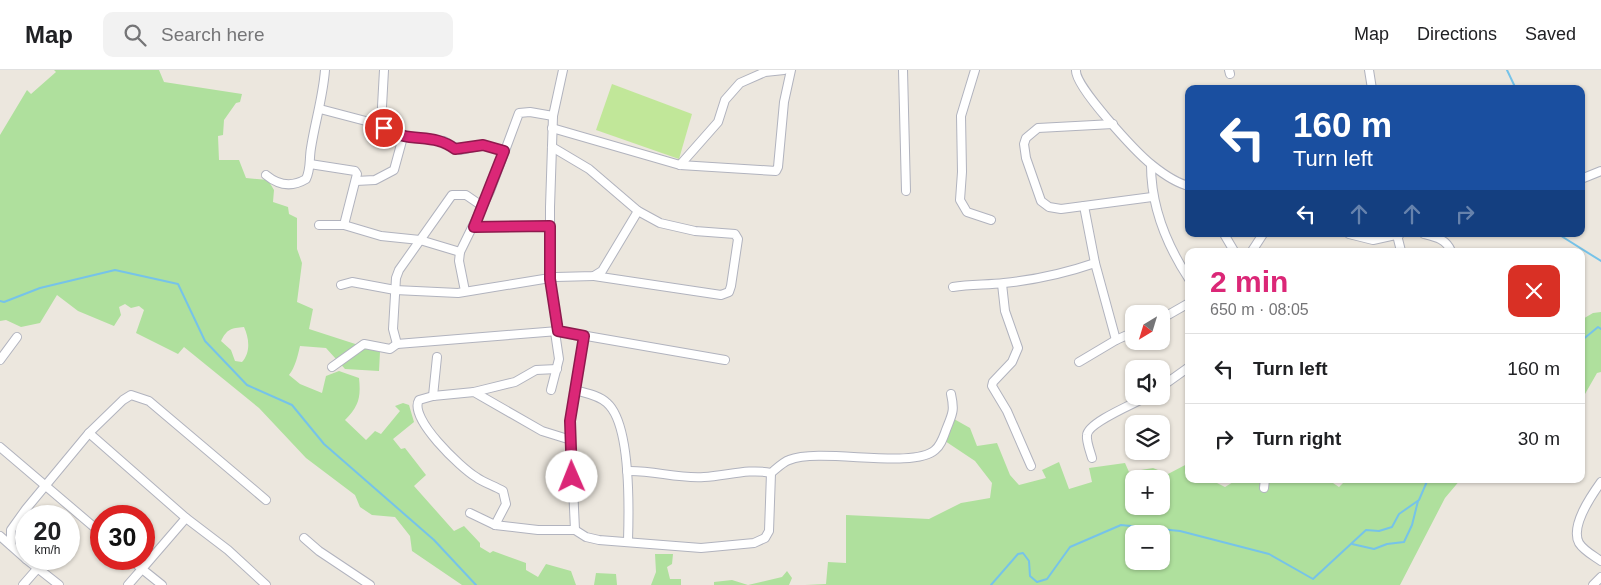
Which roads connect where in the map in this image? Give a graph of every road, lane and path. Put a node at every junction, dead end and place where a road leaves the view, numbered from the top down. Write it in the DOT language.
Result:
graph roads {
  1 [pos="325,70"];
  2 [pos="384,70"];
  3 [pos="563,70"];
  4 [pos="784,70"];
  5 [pos="791,70"];
  6 [pos="903,70"];
  7 [pos="974,70"];
  8 [pos="1076,70"];
  9 [pos="1369,70"];
  10 [pos="1371,85"];
  11 [pos="320,109"];
  12 [pos="553,116"];
  13 [pos="1113,124"];
  14 [pos="381,125"];
  15 [pos="552,128"];
  16 [pos="403,137"];
  17 [pos="552,147"];
  18 [pos="504,151"];
  19 [pos="310,164"];
  20 [pos="680,165"];
  21 [pos="1151,165"];
  22 [pos="1601,172"];
  23 [pos="266,174"];
  24 [pos="1585,178"];
  25 [pos="356,181"];
  26 [pos="1185,184"];
  27 [pos="906,191"];
  28 [pos="1152,197"];
  29 [pos="482,206"];
  30 [pos="1084,206"];
  31 [pos="638,211"];
  32 [pos="991,220"];
  33 [pos="319,225"];
  34 [pos="344,225"];
  35 [pos="550,226"];
  36 [pos="474,227"];
  37 [pos="1226,237"];
  38 [pos="1261,237"];
  39 [pos="1357,237"];
  40 [pos="1386,237"];
  41 [pos="1437,237"];
  42 [pos="420,240"];
  43 [pos="1232,248"];
  44 [pos="1254,248"];
  45 [pos="1450,248"];
  46 [pos="460,252"];
  47 [pos="1095,263"];
  48 [pos="1185,272"];
  49 [pos="594,276"];
  50 [pos="550,279"];
  51 [pos="1002,284"];
  52 [pos="341,285"];
  53 [pos="953,287"];
  54 [pos="395,290"];
  55 [pos="465,291"];
  56 [pos="1185,305"];
  57 [pos="1170,313"];
  58 [pos="556,331"];
  59 [pos="584,336"];
  60 [pos="1125,336"];
  61 [pos="17,337"];
  62 [pos="1116,340"];
  63 [pos="397,344"];
  64 [pos="436,357"];
  65 [pos="0,360"];
  66 [pos="725,360"];
  67 [pos="1079,362"];
  68 [pos="332,367"];
  69 [pos="557,369"];
  70 [pos="1185,370"];
  71 [pos="1170,381"];
  72 [pos="551,390"];
  73 [pos="575,390"];
  74 [pos="474,392"];
  75 [pos="951,394"];
  76 [pos="432,396"];
  77 [pos="1129,405"];
  78 [pos="89,433"];
  79 [pos="571,440"];
  80 [pos="0,447"];
  81 [pos="1092,458"];
  82 [pos="1031,466"];
  83 [pos="626,471"];
  84 [pos="771,473"];
  85 [pos="1601,482"];
  86 [pos="1265,483"];
  87 [pos="46,485"];
  88 [pos="1264,488"];
  89 [pos="266,500"];
  90 [pos="470,513"];
  91 [pos="186,518"];
  92 [pos="90,523"];
  93 [pos="495,525"];
  94 [pos="575,530"];
  95 [pos="0,536"];
  96 [pos="304,538"];
  97 [pos="628,542"];
  98 [pos="11,544"];
  99 [pos="15,548"];
  100 [pos="155,554"];
  101 [pos="1601,561"];
  102 [pos="36,570"];
  103 [pos="38,570"];
  104 [pos="141,570"];
  105 [pos="143,570"];
  106 [pos="1601,577"];
  107 [pos="23,585"];
  108 [pos="59,585"];
  109 [pos="128,585"];
  110 [pos="162,585"];
  111 [pos="266,585"];
  112 [pos="370,585"];
  113 [pos="1594,585"];
  1 -- 11 [label="street"];
  2 -- 14 [label="street"];
  3 -- 12 [label="street"];
  4 -- 20 [label="street"];
  5 -- 20 [label="street"];
  6 -- 27 [label="street"];
  7 -- 32 [label="street"];
  8 -- 13 [label="street"];
  9 -- 10 [label="street"];
  11 -- 14 [label="street"];
  11 -- 19 [label="street"];
  12 -- 15 [label="street"];
  12 -- 18 [label="street"];
  13 -- 21 [label="street"];
  13 -- 30 [label="street"];
  14 -- 16 [label="street"];
  15 -- 17 [label="street"];
  15 -- 20 [label="street"];
  16 -- 18 [label="street"];
  16 -- 25 [label="street"];
  17 -- 31 [label="street"];
  17 -- 35 [label="street"];
  18 -- 29 [label="street"];
  19 -- 23 [label="street"];
  19 -- 25 [label="street"];
  21 -- 26 [label="street"];
  21 -- 28 [label="street"];
  22 -- 24 [label="street"];
  25 -- 34 [label="street"];
  28 -- 30 [label="street"];
  28 -- 48 [label="street"];
  29 -- 36 [label="street"];
  29 -- 42 [label="street"];
  30 -- 47 [label="street"];
  31 -- 49 [label="street"];
  31 -- 49 [label="street"];
  33 -- 34 [label="street"];
  34 -- 42 [label="street"];
  35 -- 36 [label="street"];
  35 -- 50 [label="street"];
  36 -- 46 [label="street"];
  37 -- 43 [label="street"];
  38 -- 44 [label="street"];
  39 -- 40 [label="street"];
  41 -- 45 [label="street"];
  42 -- 46 [label="street"];
  42 -- 54 [label="street"];
  46 -- 55 [label="street"];
  47 -- 51 [label="street"];
  47 -- 62 [label="street"];
  49 -- 50 [label="street"];
  50 -- 55 [label="street"];
  50 -- 58 [label="street"];
  51 -- 53 [label="street"];
  51 -- 82 [label="street"];
  52 -- 54 [label="street"];
  54 -- 55 [label="street"];
  54 -- 63 [label="street"];
  56 -- 57 [label="street"];
  58 -- 59 [label="street"];
  58 -- 63 [label="street"];
  58 -- 69 [label="street"];
  59 -- 66 [label="street"];
  59 -- 73 [label="street"];
  60 -- 62 [label="street"];
  61 -- 65 [label="street"];
  62 -- 67 [label="street"];
  63 -- 68 [label="street"];
  64 -- 76 [label="street"];
  69 -- 72 [label="street"];
  69 -- 74 [label="street"];
  70 -- 71 [label="street"];
  73 -- 79 [label="street"];
  73 -- 83 [label="street"];
  74 -- 76 [label="street"];
  74 -- 79 [label="street"];
  75 -- 84 [label="street"];
  76 -- 93 [label="street"];
  77 -- 81 [label="street"];
  78 -- 87 [label="street"];
  78 -- 89 [label="street"];
  78 -- 91 [label="street"];
  79 -- 94 [label="street"];
  80 -- 87 [label="street"];
  83 -- 84 [label="street"];
  83 -- 97 [label="street"];
  84 -- 97 [label="street"];
  85 -- 101 [label="street"];
  86 -- 88 [label="street"];
  87 -- 92 [label="street"];
  87 -- 98 [label="street"];
  90 -- 93 [label="street"];
  91 -- 100 [label="street"];
  91 -- 111 [label="street"];
  93 -- 94 [label="street"];
  94 -- 97 [label="street"];
  95 -- 98 [label="street"];
  96 -- 112 [label="street"];
  98 -- 99 [label="street"];
  102 -- 107 [label="street"];
  103 -- 108 [label="street"];
  104 -- 109 [label="street"];
  105 -- 110 [label="street"];
  106 -- 113 [label="street"];
}
